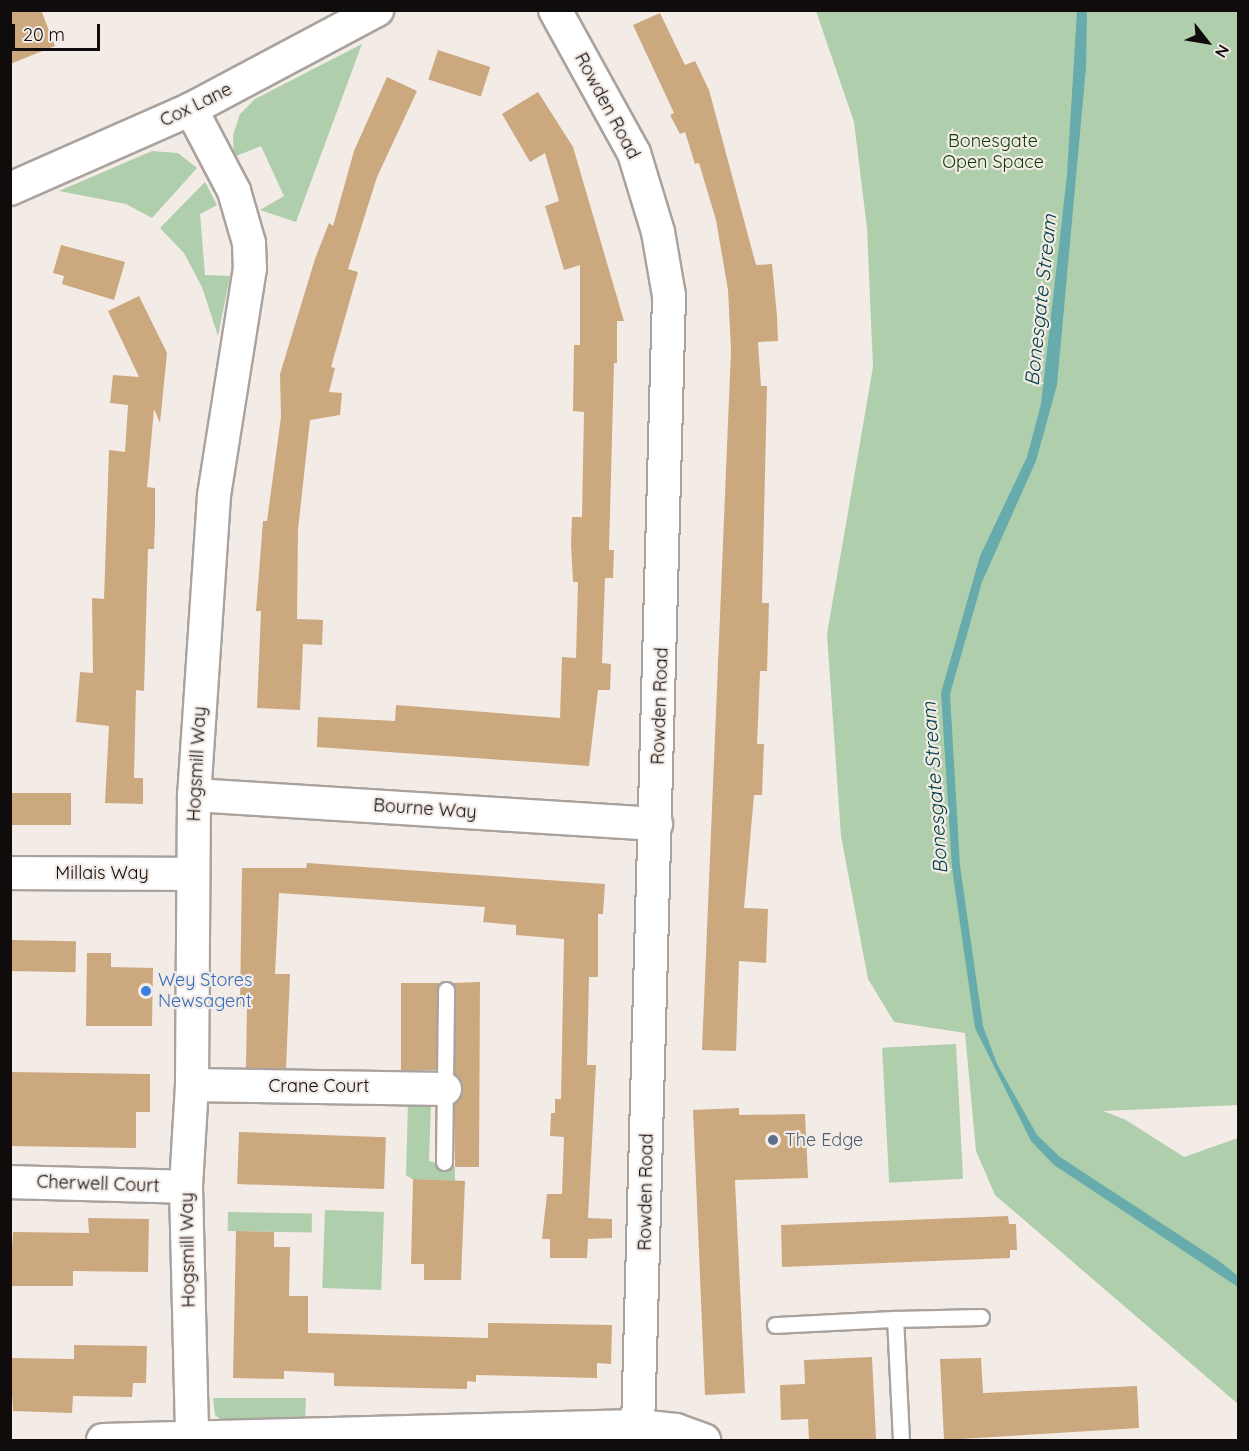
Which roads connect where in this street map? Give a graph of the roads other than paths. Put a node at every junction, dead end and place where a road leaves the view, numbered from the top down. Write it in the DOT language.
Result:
graph roads {
  1 [pos="377,10"];
  2 [pos="555,10"];
  3 [pos="191,109"];
  4 [pos="10,189"];
  5 [pos="194,795"];
  6 [pos="656,824"];
  7 [pos="10,873"];
  8 [pos="193,874"];
  9 [pos="446,990"];
  10 [pos="192,1085"];
  11 [pos="445,1089"];
  12 [pos="444,1162"];
  13 [pos="10,1182"];
  14 [pos="186,1187"];
  15 [pos="981,1317"];
  16 [pos="895,1319"];
  17 [pos="775,1325"];
  18 [pos="638,1426"];
  19 [pos="192,1436"];
  20 [pos="342,1438"];
  21 [pos="103,1440"];
  22 [pos="704,1440"];
  23 [pos="901,1440"];
  1 -- 3 [label="street, Cox Lane"];
  2 -- 6 [label="street, Rowden Road"];
  3 -- 4 [label="street, Cox Lane"];
  3 -- 5 [label="street, Hogsmill Way"];
  5 -- 6 [label="street, Bourne Way"];
  5 -- 8 [label="street, Hogsmill Way"];
  6 -- 18 [label="street, Rowden Road"];
  7 -- 8 [label="street, Millais Way"];
  8 -- 10 [label="street, Hogsmill Way"];
  9 -- 11 [label="lane"];
  10 -- 11 [label="street, Crane Court"];
  10 -- 14 [label="street, Hogsmill Way"];
  11 -- 12 [label="lane"];
  13 -- 14 [label="street, Cherwell Court"];
  14 -- 19 [label="street, Hogsmill Way"];
  15 -- 16 [label="lane"];
  16 -- 17 [label="lane"];
  16 -- 23 [label="lane"];
  18 -- 20 [label="street"];
  18 -- 22 [label="street"];
  19 -- 20 [label="street"];
  19 -- 21 [label="street"];
}
